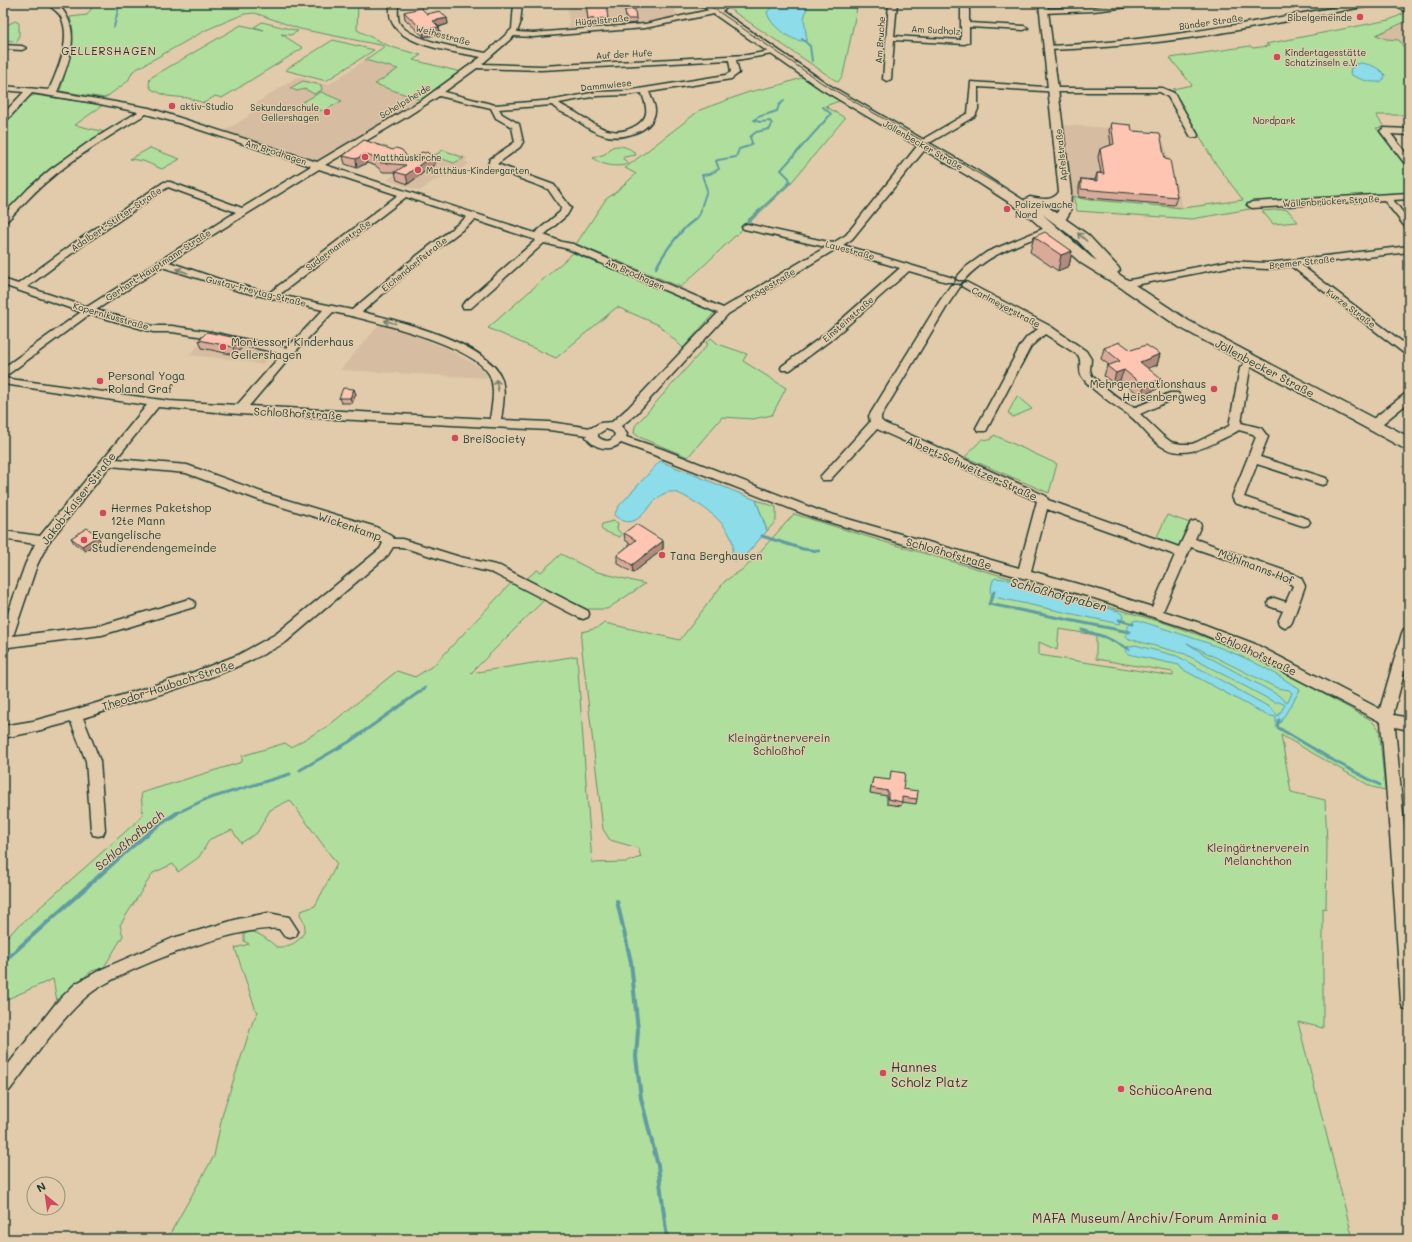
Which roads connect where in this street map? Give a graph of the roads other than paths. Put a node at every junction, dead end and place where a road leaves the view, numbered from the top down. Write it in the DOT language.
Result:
graph roads {
  1 [pos="51,3"];
  2 [pos="394,3"];
  3 [pos="518,3"];
  4 [pos="703,3"];
  5 [pos="893,3"];
  6 [pos="965,3"];
  7 [pos="1146,3"];
  8 [pos="1375,3"];
  9 [pos="1392,3"];
  10 [pos="720,6"];
  11 [pos="1043,7"];
  12 [pos="1409,10"];
  13 [pos="966,25"];
  14 [pos="1024,28"];
  15 [pos="513,34"];
  16 [pos="890,38"];
  17 [pos="3,48"];
  18 [pos="22,48"];
  19 [pos="1048,48"];
  20 [pos="773,52"];
  21 [pos="487,56"];
  22 [pos="732,58"];
  23 [pos="475,66"];
  24 [pos="887,79"];
  25 [pos="3,88"];
  26 [pos="1053,89"];
  27 [pos="645,90"];
  28 [pos="30,91"];
  29 [pos="438,93"];
  30 [pos="52,94"];
  31 [pos="554,102"];
  32 [pos="495,107"];
  33 [pos="146,110"];
  34 [pos="3,119"];
  35 [pos="1409,132"];
  36 [pos="1194,135"];
  37 [pos="926,142"];
  38 [pos="1409,163"];
  39 [pos="319,165"];
  40 [pos="1065,192"];
  41 [pos="405,194"];
  42 [pos="1409,196"];
  43 [pos="1386,197"];
  44 [pos="1030,200"];
  45 [pos="1252,206"];
  46 [pos="243,211"];
  47 [pos="474,216"];
  48 [pos="3,220"];
  49 [pos="1055,224"];
  50 [pos="1409,226"];
  51 [pos="747,227"];
  52 [pos="541,237"];
  53 [pos="1010,245"];
  54 [pos="836,246"];
  55 [pos="1070,247"];
  56 [pos="1409,249"];
  57 [pos="161,264"];
  58 [pos="1294,264"];
  59 [pos="907,267"];
  60 [pos="3,282"];
  61 [pos="958,283"];
  62 [pos="1125,284"];
  63 [pos="20,287"];
  64 [pos="271,296"];
  65 [pos="467,306"];
  66 [pos="330,309"];
  67 [pos="89,311"];
  68 [pos="724,312"];
  69 [pos="354,314"];
  70 [pos="1046,328"];
  71 [pos="289,352"];
  72 [pos="1409,352"];
  73 [pos="1254,362"];
  74 [pos="786,368"];
  75 [pos="3,373"];
  76 [pos="3,381"];
  77 [pos="1174,395"];
  78 [pos="1409,396"];
  79 [pos="154,404"];
  80 [pos="239,410"];
  81 [pos="1131,411"];
  82 [pos="495,423"];
  83 [pos="876,423"];
  84 [pos="1235,425"];
  85 [pos="1373,425"];
  86 [pos="613,426"];
  87 [pos="982,428"];
  88 [pos="593,432"];
  89 [pos="620,439"];
  90 [pos="1409,444"];
  91 [pos="1254,459"];
  92 [pos="106,462"];
  93 [pos="826,477"];
  94 [pos="1322,481"];
  95 [pos="1043,504"];
  96 [pos="1304,522"];
  97 [pos="1195,525"];
  98 [pos="3,535"];
  99 [pos="43,541"];
  100 [pos="1187,541"];
  101 [pos="389,544"];
  102 [pos="1182,553"];
  103 [pos="1024,574"];
  104 [pos="1274,603"];
  105 [pos="189,604"];
  106 [pos="1290,609"];
  107 [pos="1156,613"];
  108 [pos="583,614"];
  109 [pos="1286,622"];
  110 [pos="1409,633"];
  111 [pos="4,644"];
  112 [pos="75,715"];
  113 [pos="1387,718"];
  114 [pos="1409,724"];
  115 [pos="3,732"];
  116 [pos="98,830"];
  117 [pos="290,931"];
  118 [pos="1409,1002"];
  119 [pos="3,1085"];
  1 -- 30 [label="street"];
  2 -- 21 [label="street, Weihestraße"];
  3 -- 15 [label="street"];
  4 -- 10 [label="main road, Jöllenbecker Straße"];
  5 -- 16 [label="street, Am Bruche"];
  6 -- 13 [label="street, Am Sudholz"];
  7 -- 11 [label="street"];
  8 -- 19 [label="street, Bünder Straße"];
  9 -- 12 [label="street"];
  10 -- 15 [label="street, Hügelstraße"];
  10 -- 20 [label="main road, Jöllenbecker Straße"];
  10 -- 37 [label="main road, Jöllenbecker Straße"];
  11 -- 19 [label="street, Apfelstraße"];
  13 -- 14 [label="street"];
  13 -- 16 [label="street, Am Sudholz"];
  15 -- 21 [label="street, Schelpsheide"];
  16 -- 24 [label="street, Am Bruche"];
  17 -- 18 [label="street"];
  19 -- 26 [label="street, Apfelstraße"];
  20 -- 22 [label="street, Auf der Hufe"];
  20 -- 37 [label="main road, Jöllenbecker Straße"];
  21 -- 23 [label="street, Schelpsheide"];
  22 -- 23 [label="street, Auf der Hufe"];
  22 -- 27 [label="street, Dammwiese"];
  23 -- 29 [label="street, Schelpsheide"];
  25 -- 28 [label="street, Am Brodhagen"];
  26 -- 36 [label="street"];
  26 -- 37 [label="street, Jöllenbecker Straße"];
  26 -- 40 [label="street, Apfelstraße"];
  27 -- 31 [label="street, Dammwiese"];
  27 -- 31 [label="street"];
  28 -- 30 [label="street, Am Brodhagen"];
  28 -- 34 [label="street"];
  29 -- 32 [label="street, Dammwiese"];
  29 -- 39 [label="street, Schelpsheide"];
  30 -- 33 [label="street, Am Brodhagen"];
  31 -- 32 [label="street, Dammwiese"];
  32 -- 52 [label="street"];
  33 -- 39 [label="street, Am Brodhagen"];
  33 -- 48 [label="street"];
  35 -- 38 [label="street"];
  37 -- 44 [label="main road, Jöllenbecker Straße"];
  37 -- 49 [label="main road, Jöllenbecker Straße"];
  37 -- 54 [label="street, Drögestraße"];
  39 -- 41 [label="street, Am Brodhagen"];
  39 -- 46 [label="street, Gerhart-Hauptmann-Straße"];
  40 -- 44 [label="street"];
  40 -- 49 [label="street, Apfelstraße"];
  41 -- 47 [label="street, Am Brodhagen"];
  41 -- 64 [label="street, Sudermannstraße"];
  42 -- 43 [label="street, Wallenbrücker Straße"];
  43 -- 45 [label="street, Wallenbrücker Straße"];
  43 -- 50 [label="street"];
  44 -- 49 [label="main road, Jöllenbecker Straße"];
  46 -- 57 [label="street, Gerhart-Hauptmann-Straße"];
  46 -- 63 [label="street, Adalbert-Stifter-Straße"];
  47 -- 52 [label="street, Am Brodhagen"];
  47 -- 69 [label="street, Eichendorffstraße"];
  49 -- 53 [label="street"];
  49 -- 55 [label="main road, Jöllenbecker Straße"];
  62 -- 49 [label="main road, Jöllenbecker Straße, one-way"];
  51 -- 54 [label="street, Lauestraße"];
  52 -- 65 [label="street"];
  52 -- 68 [label="street, Am Brodhagen"];
  53 -- 55 [label="street"];
  53 -- 61 [label="street"];
  54 -- 59 [label="street, Lauestraße"];
  54 -- 68 [label="street, Drögestraße"];
  55 -- 62 [label="main road, Jöllenbecker Straße"];
  56 -- 58 [label="street, Bremer Straße"];
  64 -- 57 [label="street, Gustav-Freytag-Straße, one-way"];
  57 -- 67 [label="street, Gerhart-Hauptmann-Straße"];
  58 -- 62 [label="street, Bremer Straße"];
  58 -- 72 [label="street, Kurze Straße"];
  59 -- 61 [label="street, Lauestraße"];
  59 -- 74 [label="street, Einsteinstraße"];
  60 -- 63 [label="street, Kopernikusstraße"];
  61 -- 70 [label="street, Carlmeyerstraße"];
  61 -- 83 [label="street"];
  62 -- 73 [label="main road, Jöllenbecker Straße"];
  63 -- 67 [label="street, Kopernikusstraße"];
  64 -- 66 [label="street, Gustav-Freytag-Straße"];
  66 -- 69 [label="street, Gustav-Freytag-Straße"];
  66 -- 71 [label="street"];
  67 -- 71 [label="street, Kopernikusstraße"];
  67 -- 75 [label="street, Gerhart-Hauptmann-Straße"];
  68 -- 86 [label="street, Drögestraße"];
  82 -- 69 [label="street, Gustav-Freytag-Straße, one-way"];
  70 -- 81 [label="street, Carlmeyerstraße"];
  70 -- 87 [label="street, Carlmeyerstraße"];
  71 -- 80 [label="street"];
  73 -- 84 [label="street"];
  73 -- 85 [label="main road, Jöllenbecker Straße"];
  76 -- 79 [label="street, Schloßhofstraße"];
  77 -- 81 [label="street"];
  78 -- 85 [label="street"];
  79 -- 80 [label="street, Schloßhofstraße"];
  79 -- 92 [label="street, Jakob-Kaiser-Straße"];
  80 -- 82 [label="street, Schloßhofstraße"];
  81 -- 84 [label="street, Carlmeyerstraße"];
  82 -- 88 [label="street, Schloßhofstraße"];
  83 -- 93 [label="street"];
  83 -- 95 [label="street, Albert-Schweitzer-Straße"];
  84 -- 91 [label="street"];
  85 -- 90 [label="main road, Jöllenbecker Straße"];
  86 -- 88 [label="street"];
  86 -- 89 [label="street"];
  88 -- 89 [label="street"];
  89 -- 103 [label="street, Schloßhofstraße"];
  91 -- 94 [label="street"];
  91 -- 96 [label="street"];
  92 -- 99 [label="street, Jakob-Kaiser-Straße"];
  92 -- 101 [label="street, Wickenkamp"];
  95 -- 102 [label="street"];
  95 -- 103 [label="street, Albert-Schweitzer-Straße"];
  97 -- 100 [label="street"];
  98 -- 99 [label="street"];
  99 -- 111 [label="street, Jakob-Kaiser-Straße"];
  100 -- 102 [label="street"];
  100 -- 106 [label="street, Möhlmanns Hof"];
  101 -- 108 [label="street, Wickenkamp"];
  101 -- 112 [label="street, Theodor-Haubach-Straße"];
  102 -- 107 [label="street"];
  103 -- 107 [label="street, Schloßhofstraße"];
  104 -- 106 [label="street"];
  105 -- 111 [label="street"];
  106 -- 109 [label="street, Möhlmanns Hof"];
  107 -- 113 [label="street, Schloßhofstraße"];
  110 -- 113 [label="street"];
  112 -- 115 [label="street, Theodor-Haubach-Straße"];
  112 -- 116 [label="street"];
  113 -- 114 [label="street, Schloßhofstraße"];
  113 -- 118 [label="street"];
  117 -- 119 [label="street"];
}
